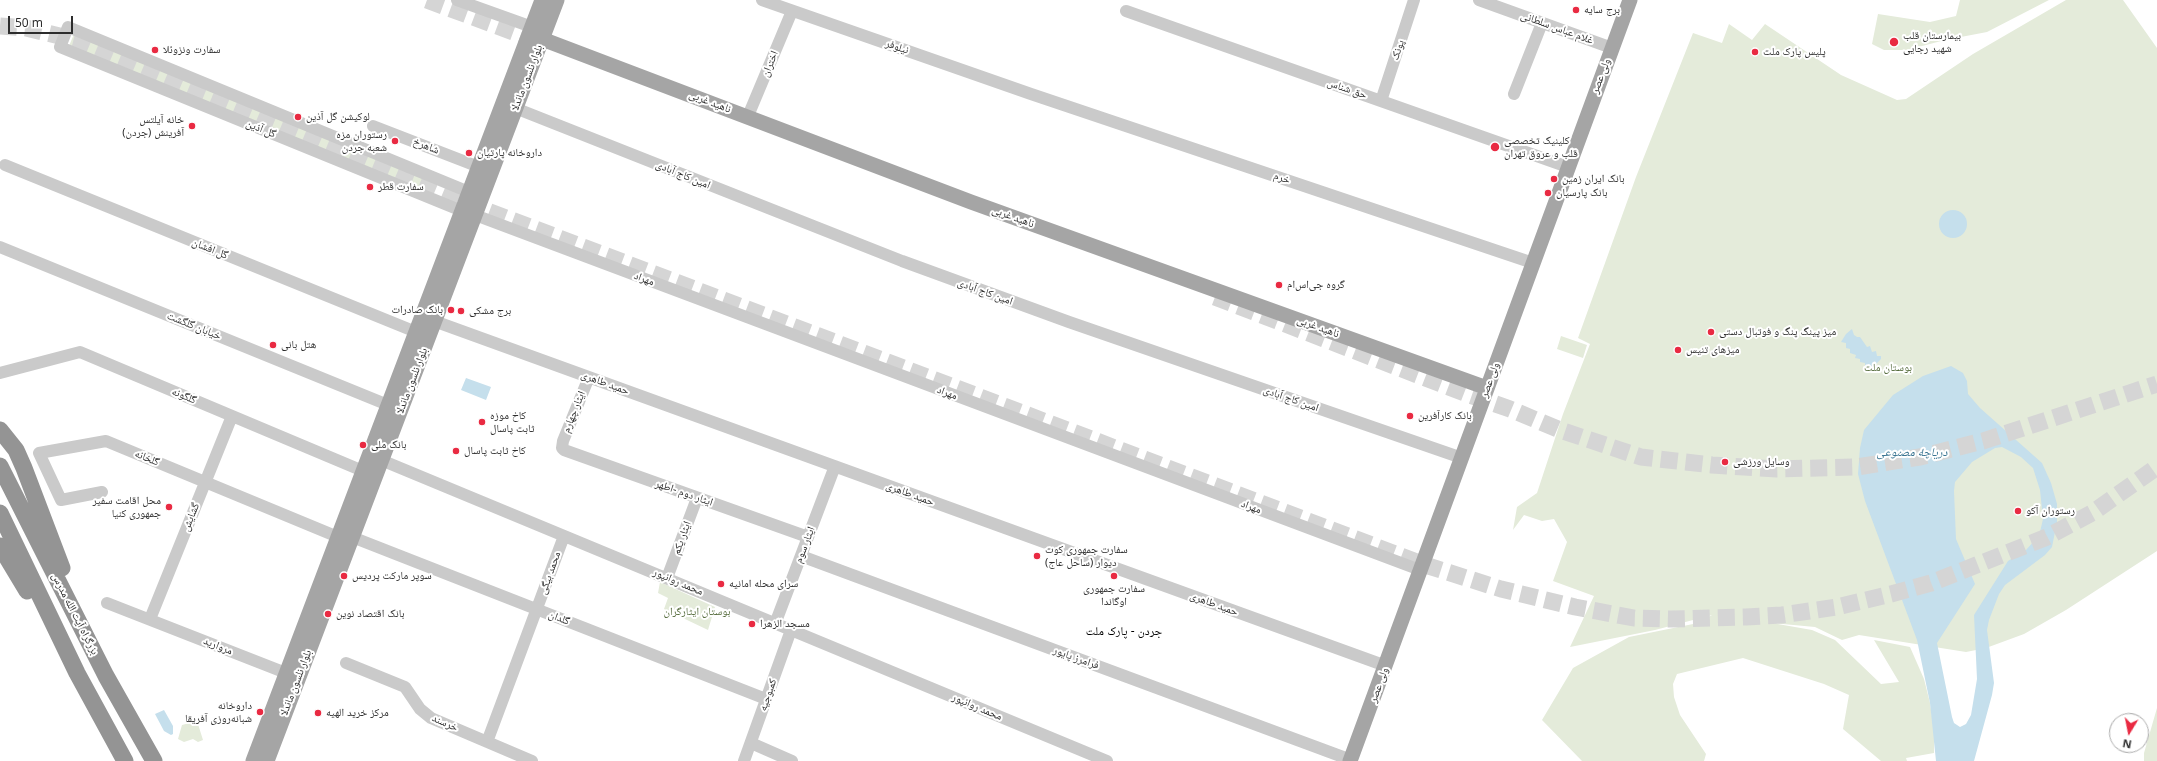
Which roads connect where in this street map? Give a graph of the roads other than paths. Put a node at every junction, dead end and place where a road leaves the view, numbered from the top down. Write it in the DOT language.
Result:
graph roads {
  1 [pos="457,0"];
  2 [pos="542,0"];
  3 [pos="557,0"];
  4 [pos="762,0"];
  5 [pos="1414,0"];
  6 [pos="1479,0"];
  7 [pos="1630,0"];
  8 [pos="792,11"];
  9 [pos="1126,11"];
  10 [pos="1542,23"];
  11 [pos="532,27"];
  12 [pos="542,39"];
  13 [pos="1612,48"];
  14 [pos="164,66"];
  15 [pos="156,86"];
  16 [pos="1031,94"];
  17 [pos="1514,94"];
  18 [pos="1381,101"];
  19 [pos="259,105"];
  20 [pos="515,108"];
  21 [pos="748,116"];
  22 [pos="251,125"];
  23 [pos="373,126"];
  24 [pos="356,145"];
  25 [pos="348,164"];
  26 [pos="5,165"];
  27 [pos="479,167"];
  28 [pos="1568,167"];
  29 [pos="469,192"];
  30 [pos="468,213"];
  31 [pos="0,247"];
  32 [pos="1533,263"];
  33 [pos="434,321"];
  34 [pos="416,332"];
  35 [pos="0,373"];
  36 [pos="589,377"];
  37 [pos="1488,388"];
  38 [pos="394,408"];
  39 [pos="232,416"];
  40 [pos="0,430"];
  41 [pos="562,448"];
  42 [pos="1462,458"];
  43 [pos="381,460"];
  44 [pos="0,466"];
  45 [pos="835,466"];
  46 [pos="363,471"];
  47 [pos="205,483"];
  48 [pos="102,492"];
  49 [pos="696,498"];
  50 [pos="0,513"];
  51 [pos="564,536"];
  52 [pos="345,537"];
  53 [pos="808,537"];
  54 [pos="0,546"];
  55 [pos="801,556"];
  56 [pos="1420,570"];
  57 [pos="668,578"];
  58 [pos="107,602"];
  59 [pos="537,610"];
  60 [pos="150,619"];
  61 [pos="775,624"];
  62 [pos="81,627"];
  63 [pos="791,630"];
  64 [pos="60,638"];
  65 [pos="346,663"];
  66 [pos="1386,666"];
  67 [pos="286,674"];
  68 [pos="766,699"];
  69 [pos="487,742"];
  70 [pos="751,743"];
  71 [pos="1351,760"];
  72 [pos="125,761"];
  73 [pos="154,761"];
  74 [pos="264,761"];
  75 [pos="532,761"];
  76 [pos="744,761"];
  77 [pos="792,761"];
  78 [pos="1107,761"];
  1 -- 11 [label="street"];
  2 -- 11 [label="main road, بلوار نلسون ماندلا"];
  3 -- 12 [label="main road, بلوار نلسون ماندلا"];
  4 -- 8 [label="street, نیلوفر"];
  5 -- 18 [label="street, پونک"];
  6 -- 10 [label="street, غلام عباس سلطانی"];
  7 -- 13 [label="main road, ولی عصر"];
  8 -- 16 [label="street, نیلوفر"];
  8 -- 21 [label="street, اختران"];
  9 -- 18 [label="street, حق شناس"];
  10 -- 13 [label="street, غلام عباس سلطانی"];
  10 -- 17 [label="street"];
  11 -- 27 [label="main road, بلوار نلسون ماندلا"];
  12 -- 20 [label="main road, بلوار نلسون ماندلا"];
  12 -- 21 [label="main road, ناهید غربی"];
  13 -- 28 [label="main road, ولی عصر"];
  14 -- 15 [label="street"];
  14 -- 15 [label="street, گل آذین"];
  14 -- 19 [label="street, گل آذین"];
  15 -- 22 [label="street, گل آذین"];
  16 -- 32 [label="street, خرم"];
  18 -- 28 [label="street, حق شناس"];
  19 -- 22 [label="street"];
  19 -- 24 [label="street, گل آذین"];
  20 -- 30 [label="main road, بلوار نلسون ماندلا"];
  20 -- 42 [label="street, امین کاج آبادی"];
  21 -- 37 [label="main road, ناهید غربی"];
  22 -- 25 [label="street, گل آذین"];
  23 -- 27 [label="street, شاهرخ"];
  24 -- 25 [label="street"];
  24 -- 29 [label="street, گل آذین"];
  25 -- 30 [label="street, گل آذین"];
  26 -- 34 [label="street, گل‌ افشان"];
  27 -- 29 [label="main road, بلوار نلسون ماندلا"];
  28 -- 32 [label="main road, ولی عصر"];
  29 -- 30 [label="main road, بلوار نلسون ماندلا"];
  30 -- 33 [label="main road, بلوار نلسون ماندلا"];
  30 -- 34 [label="main road, بلوار نلسون ماندلا"];
  30 -- 56 [label="street, مهراد"];
  31 -- 38 [label="street, خیابان گلگشت"];
  32 -- 37 [label="main road, ولی عصر"];
  33 -- 36 [label="street, حمید طاهری"];
  33 -- 38 [label="main road, بلوار نلسون ماندلا"];
  34 -- 38 [label="main road, بلوار نلسون ماندلا"];
  35 -- 39 [label="street, گلگونه"];
  36 -- 41 [label="street, ایثار چهارم"];
  36 -- 45 [label="street, حمید طاهری"];
  37 -- 42 [label="main road, ولی عصر"];
  38 -- 43 [label="main road, بلوار نلسون ماندلا"];
  38 -- 46 [label="main road, بلوار نلسون ماندلا"];
  39 -- 46 [label="street, گلگونه"];
  39 -- 47 [label="street, گشایش"];
  40 -- 62 [label="highway"];
  41 -- 49 [label="street, ایثار دوم -اطهر"];
  42 -- 56 [label="main road, ولی عصر"];
  43 -- 51 [label="street, محمد روانپور"];
  43 -- 52 [label="main road, بلوار نلسون ماندلا"];
  44 -- 62 [label="highway, بزرگراه آیت الله مدرس"];
  45 -- 53 [label="street, ایثار سوم"];
  45 -- 66 [label="street, حمید طاهری"];
  46 -- 52 [label="main road, بلوار نلسون ماندلا"];
  47 -- 48 [label="street, گلخانه"];
  47 -- 52 [label="street, گلخانه"];
  47 -- 60 [label="street, گشایش"];
  49 -- 53 [label="street, ایثار دوم -اطهر"];
  49 -- 57 [label="street, ایثار یکم"];
  50 -- 64 [label="highway, بزرگراه آیت الله مدرس"];
  51 -- 57 [label="street, محمد روانپور"];
  51 -- 59 [label="street, محمد بيگی"];
  52 -- 59 [label="street, گلدان"];
  52 -- 67 [label="main road, بلوار نلسون ماندلا"];
  52 -- 74 [label="main road, بلوار نلسون ماندلا"];
  53 -- 55 [label="street, ایثار سوم"];
  54 -- 64 [label="highway"];
  55 -- 61 [label="street, ایثار سوم"];
  55 -- 71 [label="street, فرامرز پایور"];
  56 -- 66 [label="main road, ولی عصر"];
  57 -- 61 [label="street, محمد روانپور"];
  58 -- 60 [label="street, مروارید"];
  59 -- 68 [label="street, گلدان"];
  59 -- 69 [label="street"];
  60 -- 67 [label="street, مروارید"];
  61 -- 63 [label="street, محمد روانپور"];
  62 -- 73 [label="highway, بزرگراه آیت الله مدرس"];
  63 -- 68 [label="street, کمبوجیه"];
  63 -- 78 [label="street, محمد روانپور"];
  64 -- 72 [label="highway, بزرگراه آیت الله مدرس"];
  65 -- 69 [label="street, خرسند"];
  66 -- 71 [label="main road, ولی عصر"];
  67 -- 74 [label="main road, بلوار نلسون ماندلا"];
  68 -- 70 [label="street, کمبوجیه"];
  69 -- 75 [label="street, خرسند"];
  70 -- 76 [label="street, کمبوجیه"];
  70 -- 77 [label="street"];
}
